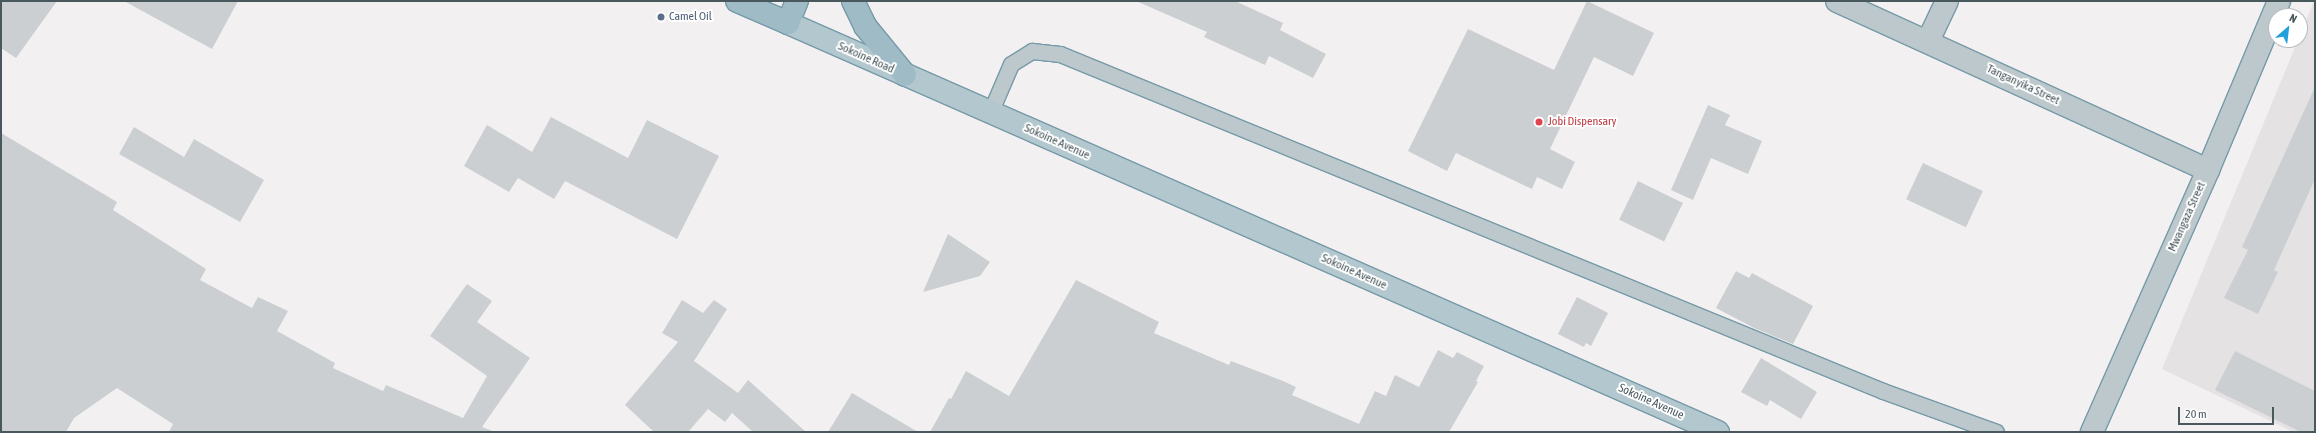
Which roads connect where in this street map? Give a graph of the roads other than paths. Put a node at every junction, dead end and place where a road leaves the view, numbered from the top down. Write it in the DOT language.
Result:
graph roads {
  1 [pos="797,1"];
  2 [pos="853,1"];
  3 [pos="1837,1"];
  4 [pos="1947,1"];
  5 [pos="2279,1"];
  6 [pos="741,2"];
  7 [pos="788,23"];
  8 [pos="1928,41"];
  9 [pos="905,75"];
  10 [pos="990,113"];
  11 [pos="2208,170"];
  12 [pos="1718,432"];
  13 [pos="1996,432"];
  14 [pos="2092,432"];
  1 -- 7 [label="highway"];
  2 -- 9 [label="highway"];
  3 -- 8 [label="street, Tanganyika Street"];
  4 -- 8 [label="street"];
  5 -- 11 [label="street, Mwangaza Street"];
  6 -- 7 [label="highway, Sokoine Road"];
  7 -- 9 [label="main road, Sokoine Road"];
  8 -- 11 [label="street, Tanganyika Street"];
  9 -- 10 [label="main road, Sokoine Road"];
  10 -- 12 [label="main road, Sokoine Avenue"];
  10 -- 13 [label="lane"];
  11 -- 14 [label="street, Mwangaza Street"];
}
